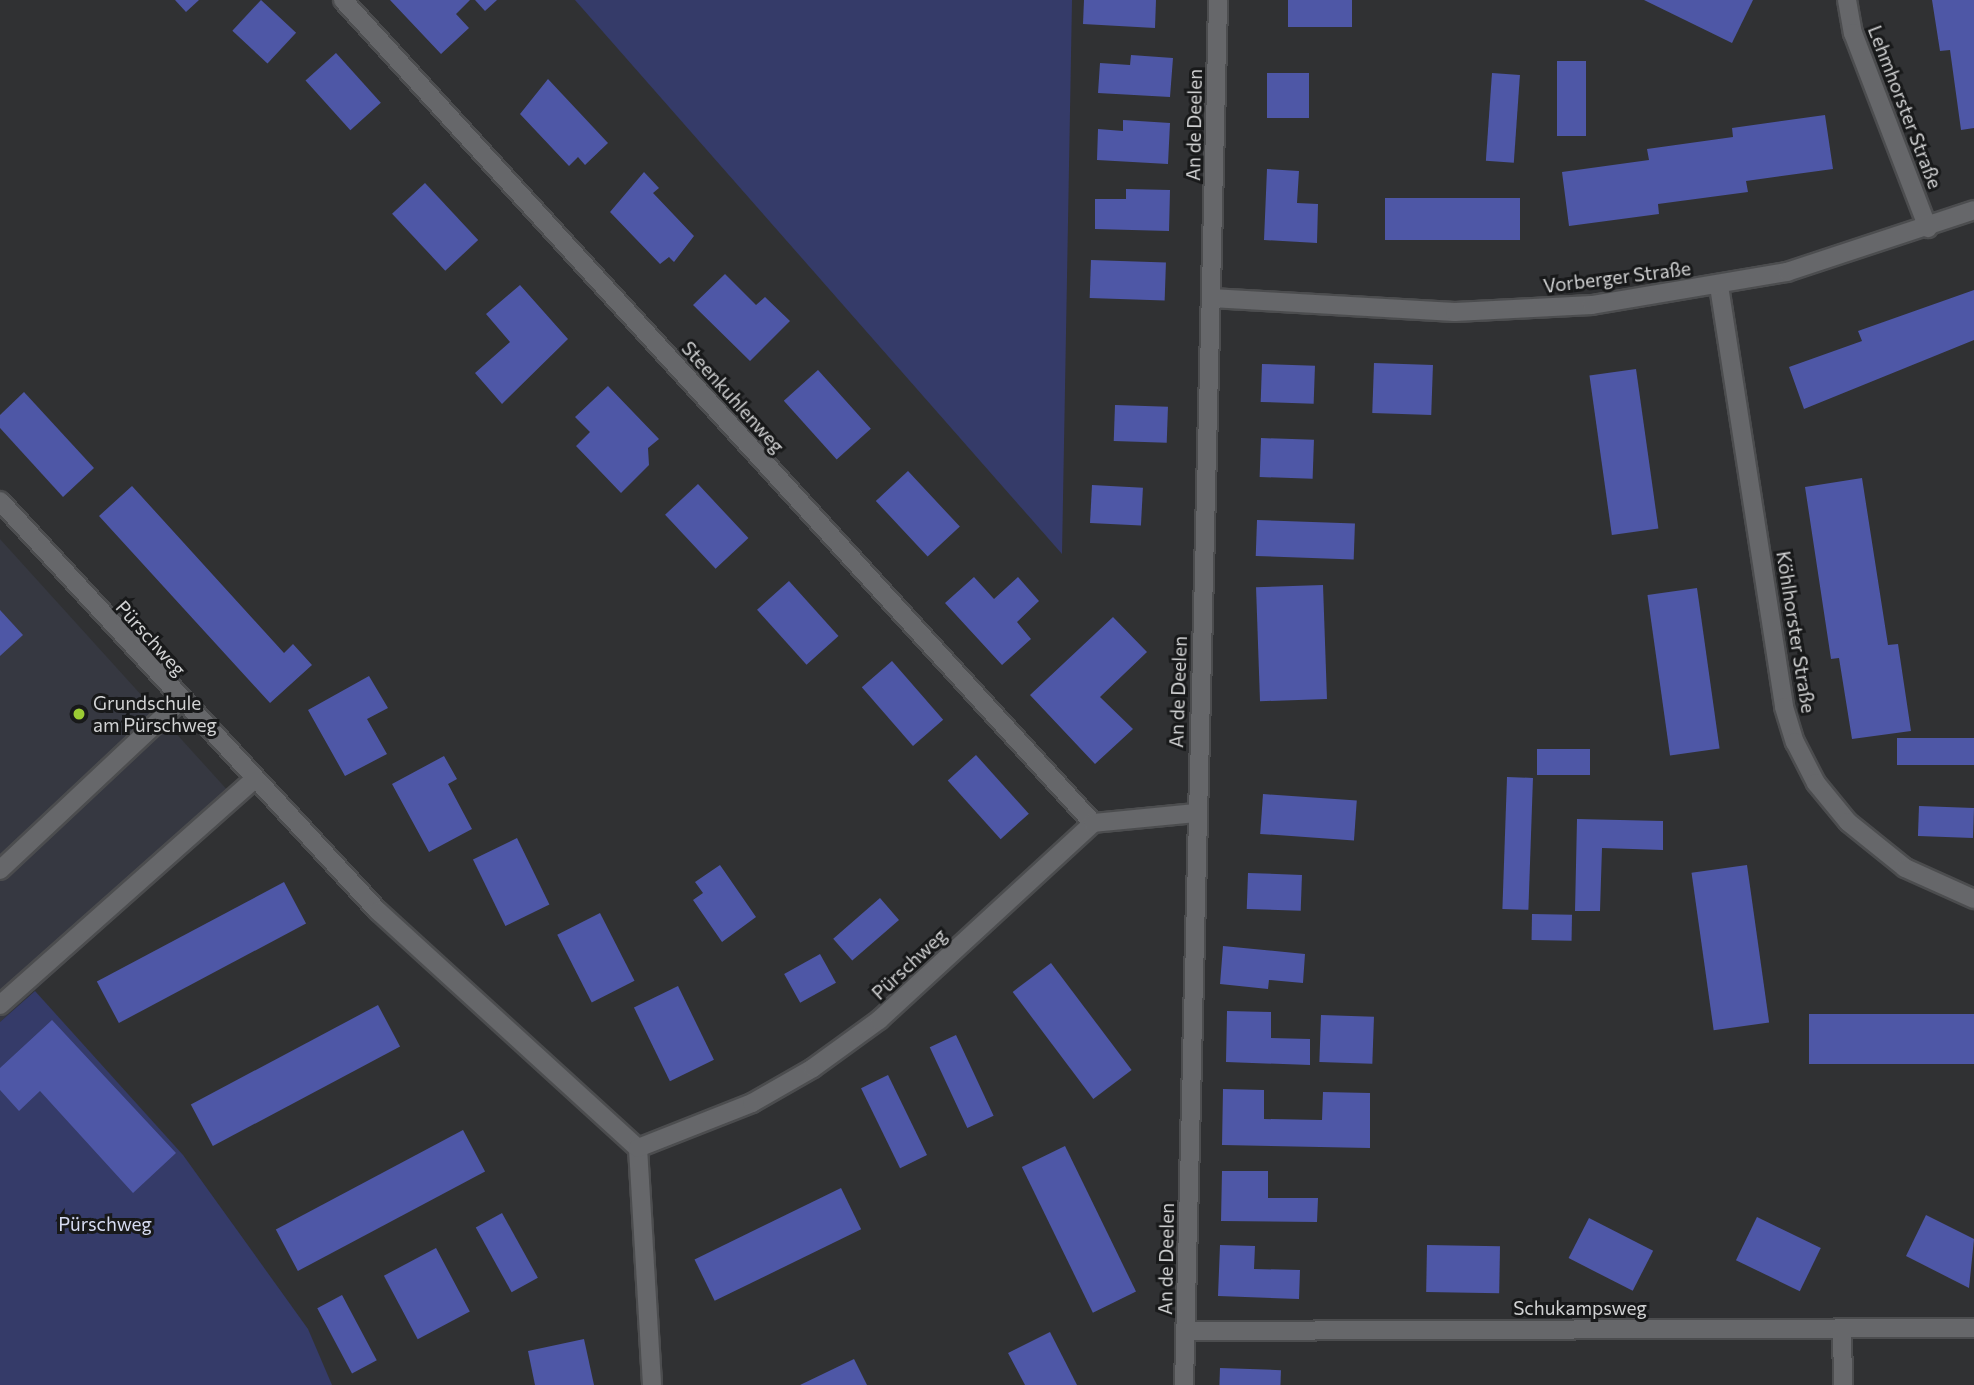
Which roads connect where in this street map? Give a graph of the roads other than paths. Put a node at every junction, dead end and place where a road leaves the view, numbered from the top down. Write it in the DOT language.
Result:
graph roads {
  1 [pos="343,0"];
  2 [pos="1218,0"];
  3 [pos="1847,0"];
  4 [pos="1974,210"];
  5 [pos="1928,228"];
  6 [pos="1719,286"];
  7 [pos="1211,298"];
  8 [pos="0,501"];
  9 [pos="180,701"];
  10 [pos="253,780"];
  11 [pos="1195,813"];
  12 [pos="1093,823"];
  13 [pos="0,870"];
  14 [pos="1974,899"];
  15 [pos="0,1005"];
  16 [pos="638,1148"];
  17 [pos="1842,1328"];
  18 [pos="1974,1328"];
  19 [pos="1186,1331"];
  20 [pos="652,1385"];
  21 [pos="1184,1385"];
  22 [pos="1843,1385"];
  1 -- 12 [label="street, Steenkuhlenweg"];
  2 -- 7 [label="street, An de Deelen"];
  3 -- 5 [label="street, Lehmhorster Straße"];
  4 -- 5 [label="street, Vorberger Straße"];
  5 -- 6 [label="street, Vorberger Straße"];
  6 -- 7 [label="street, Vorberger Straße"];
  6 -- 14 [label="street, Köhlhorster Straße"];
  7 -- 11 [label="street, An de Deelen"];
  8 -- 9 [label="street, Pürschweg"];
  9 -- 10 [label="street, Pürschweg"];
  9 -- 13 [label="street"];
  10 -- 15 [label="street"];
  10 -- 16 [label="street, Pürschweg"];
  11 -- 12 [label="street"];
  11 -- 19 [label="street, An de Deelen"];
  12 -- 16 [label="street, Pürschweg"];
  16 -- 20 [label="street"];
  17 -- 18 [label="street, Schukampsweg"];
  17 -- 19 [label="street, Schukampsweg"];
  17 -- 22 [label="street"];
  19 -- 21 [label="street, An de Deelen"];
}
